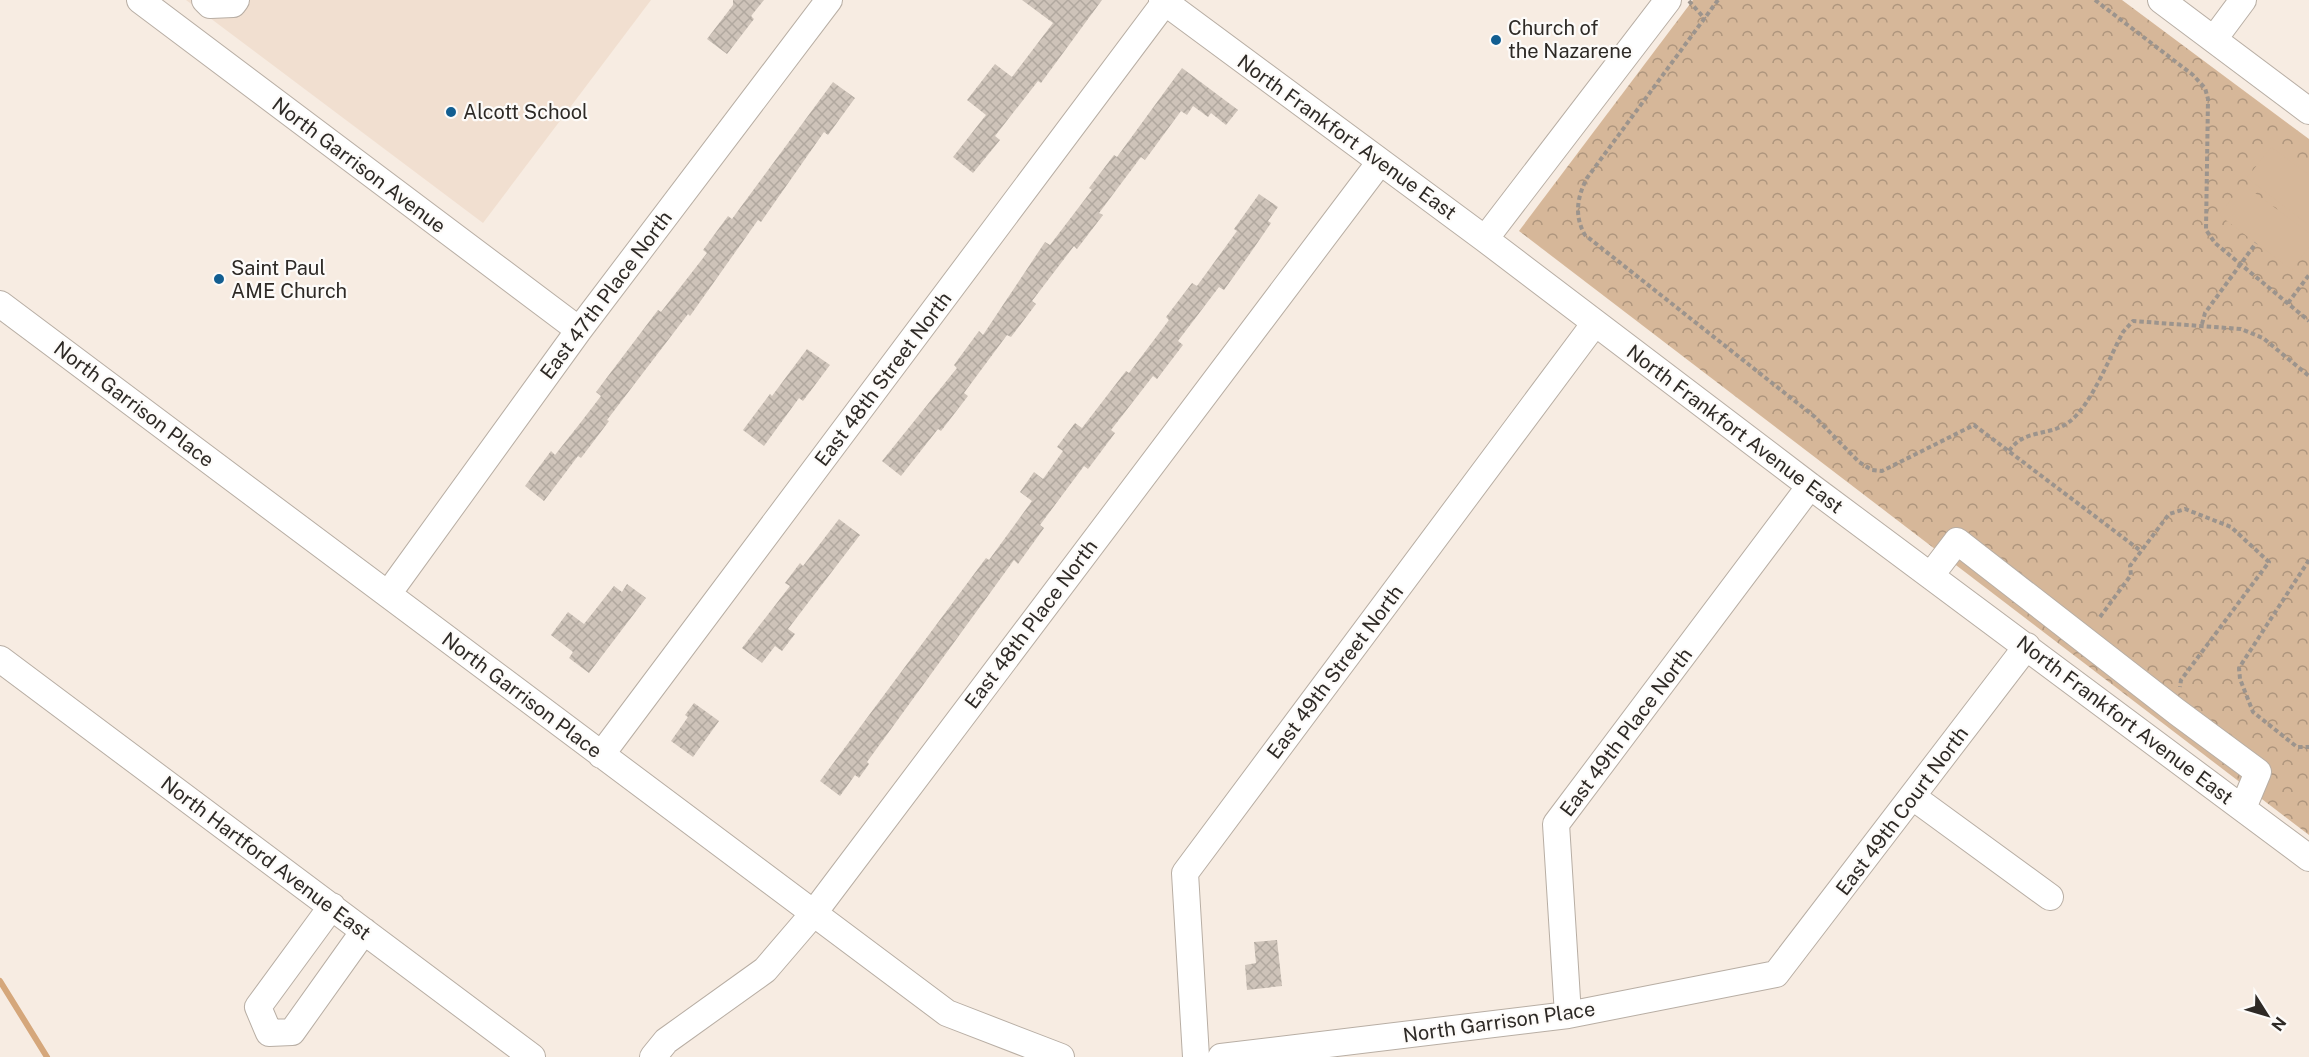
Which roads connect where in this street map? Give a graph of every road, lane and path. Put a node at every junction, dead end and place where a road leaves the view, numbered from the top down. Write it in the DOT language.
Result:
graph roads {
  1 [pos="140,0"];
  2 [pos="205,0"];
  3 [pos="236,0"];
  4 [pos="829,0"];
  5 [pos="1668,0"];
  6 [pos="1688,0"];
  7 [pos="1719,0"];
  8 [pos="2095,0"];
  9 [pos="2161,0"];
  10 [pos="2243,0"];
  11 [pos="1163,1"];
  12 [pos="1705,19"];
  13 [pos="2214,39"];
  14 [pos="2309,111"];
  15 [pos="1380,162"];
  16 [pos="1485,239"];
  17 [pos="2256,243"];
  18 [pos="2241,264"];
  19 [pos="2309,275"];
  20 [pos="2288,303"];
  21 [pos="0,304"];
  22 [pos="2309,321"];
  23 [pos="1595,323"];
  24 [pos="2202,324"];
  25 [pos="579,330"];
  26 [pos="2309,376"];
  27 [pos="2009,451"];
  28 [pos="1810,486"];
  29 [pos="2141,551"];
  30 [pos="2309,560"];
  31 [pos="1931,575"];
  32 [pos="388,594"];
  33 [pos="2033,601"];
  34 [pos="2100,616"];
  35 [pos="2018,640"];
  36 [pos="0,659"];
  37 [pos="2177,712"];
  38 [pos="2309,747"];
  39 [pos="601,755"];
  40 [pos="1913,797"];
  41 [pos="2243,808"];
  42 [pos="2309,858"];
  43 [pos="2050,897"];
  44 [pos="332,906"];
  45 [pos="813,914"];
  46 [pos="364,931"];
  47 [pos="1776,974"];
  48 [pos="1568,1015"];
  49 [pos="532,1057"];
  50 [pos="654,1057"];
  51 [pos="1061,1057"];
  52 [pos="1196,1057"];
  53 [pos="1221,1057"];
  1 -- 25 [label="street, North Garrison Avenue"];
  2 -- 3 [label="street"];
  4 -- 25 [label="street, East 47th Place North"];
  5 -- 16 [label="street"];
  6 -- 12 [label="path"];
  7 -- 12 [label="path"];
  8 -- 18 [label="path"];
  9 -- 13 [label="street"];
  10 -- 13 [label="street"];
  11 -- 15 [label="street, North Frankfort Avenue East"];
  11 -- 39 [label="street, East 48th Street North"];
  12 -- 27 [label="path"];
  13 -- 14 [label="street"];
  15 -- 16 [label="street, North Frankfort Avenue East"];
  15 -- 45 [label="street, East 48th Place North"];
  16 -- 23 [label="street, North Frankfort Avenue East"];
  17 -- 18 [label="path"];
  18 -- 20 [label="path"];
  18 -- 24 [label="path"];
  19 -- 20 [label="path"];
  20 -- 22 [label="path"];
  21 -- 32 [label="street, North Garrison Place"];
  23 -- 28 [label="street, North Frankfort Avenue East"];
  23 -- 52 [label="street, East 49th Street North"];
  24 -- 26 [label="path"];
  24 -- 27 [label="path"];
  25 -- 32 [label="street, East 47th Place North"];
  27 -- 29 [label="path"];
  28 -- 31 [label="street, North Frankfort Avenue East"];
  28 -- 48 [label="street, East 49th Place North"];
  29 -- 34 [label="path"];
  29 -- 37 [label="path"];
  30 -- 38 [label="path"];
  31 -- 33 [label="street"];
  31 -- 35 [label="street, North Frankfort Avenue East"];
  32 -- 39 [label="street, North Garrison Place"];
  33 -- 35 [label="street, East 49th Court North"];
  33 -- 37 [label="street"];
  35 -- 40 [label="street, East 49th Court North"];
  35 -- 41 [label="street, North Frankfort Avenue East"];
  36 -- 44 [label="street, North Hartford Avenue East"];
  37 -- 41 [label="street"];
  39 -- 45 [label="street, North Garrison Place"];
  40 -- 43 [label="street"];
  40 -- 47 [label="street, East 49th Court North"];
  41 -- 42 [label="street, North Frankfort Avenue East"];
  44 -- 46 [label="street, North Hartford Avenue East"];
  44 -- 46 [label="street"];
  45 -- 50 [label="street, East 48th Place North"];
  45 -- 51 [label="street, North Garrison Place"];
  46 -- 49 [label="street, North Hartford Avenue East"];
  47 -- 48 [label="street, North Garrison Place"];
  48 -- 53 [label="street, North Garrison Place"];
}
